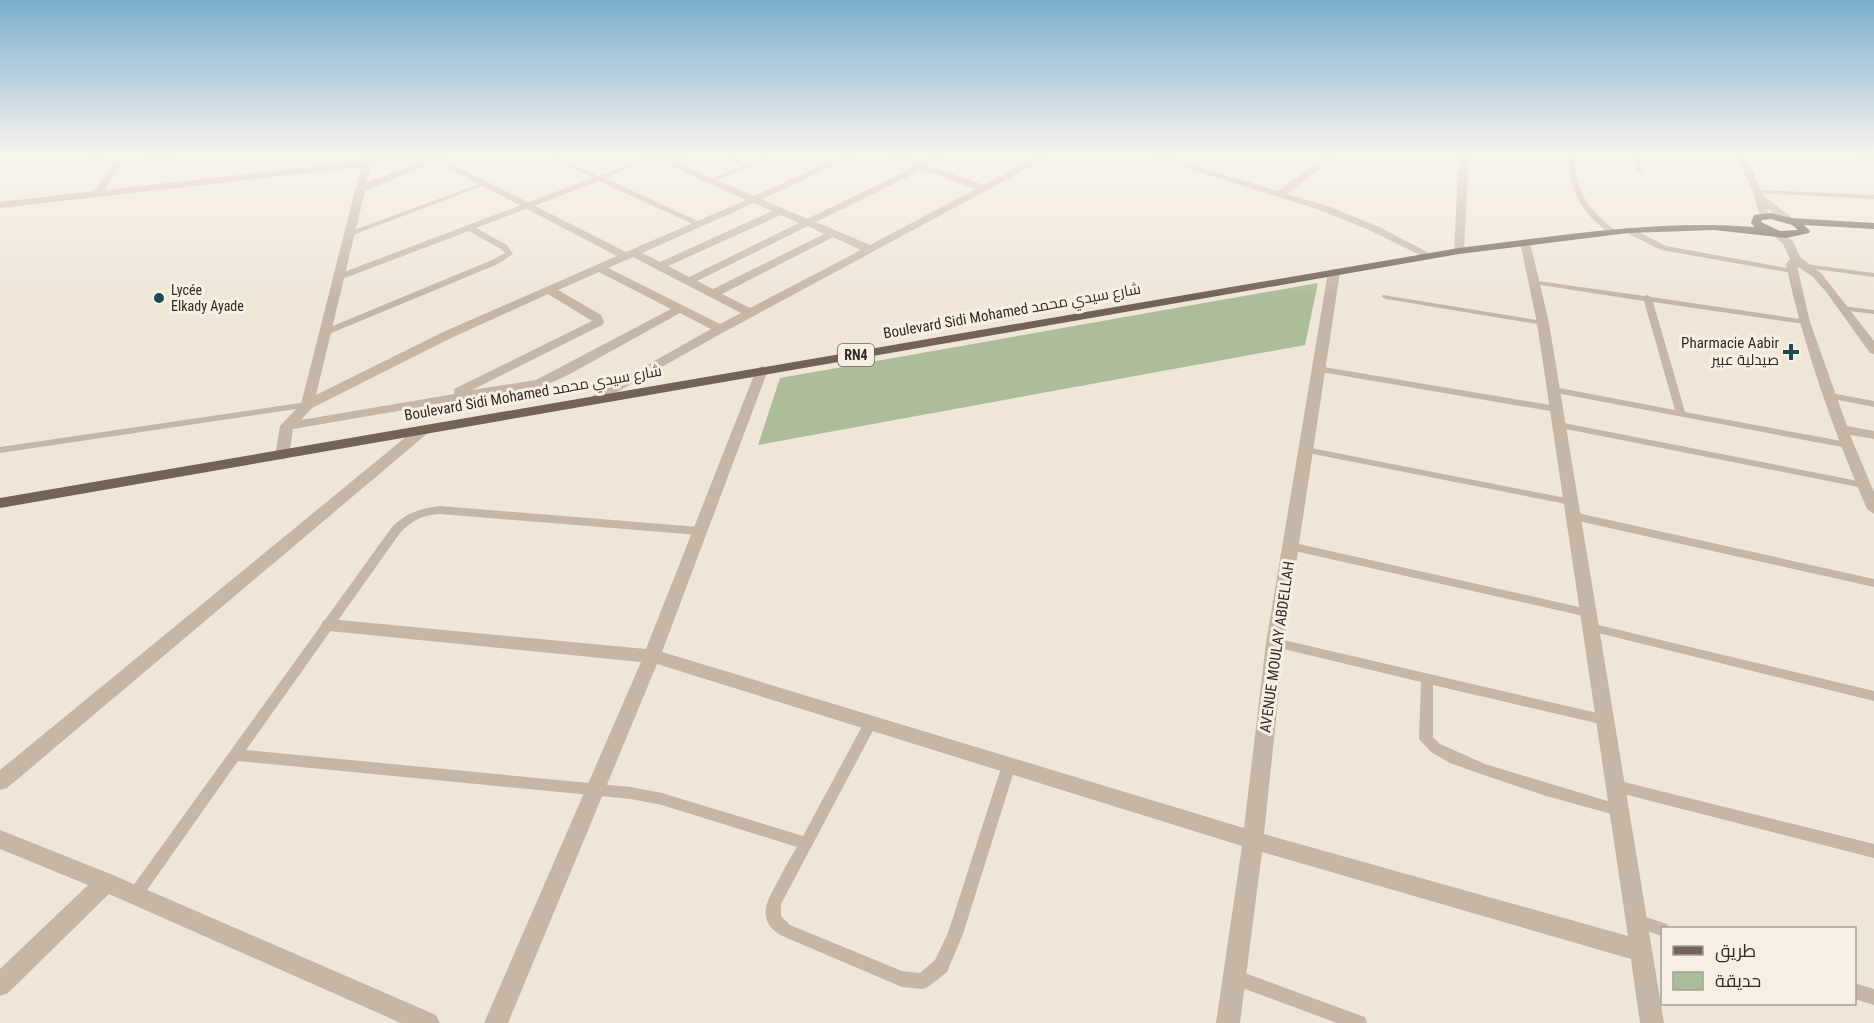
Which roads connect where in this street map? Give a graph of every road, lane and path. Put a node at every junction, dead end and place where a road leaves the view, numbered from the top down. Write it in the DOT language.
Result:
graph roads {
  1 [pos="38,201"];
  2 [pos="357,201"];
  3 [pos="438,201"];
  4 [pos="517,201"];
  5 [pos="540,201"];
  6 [pos="646,201"];
  7 [pos="753,201"];
  8 [pos="757,201"];
  9 [pos="852,201"];
  10 [pos="963,201"];
  11 [pos="1297,201"];
  12 [pos="1462,201"];
  13 [pos="1582,201"];
  14 [pos="1759,201"];
  15 [pos="1766,201"];
  16 [pos="0,205"];
  17 [pos="527,206"];
  18 [pos="781,211"];
  19 [pos="1760,218"];
  20 [pos="1789,220"];
  21 [pos="807,223"];
  22 [pos="700,224"];
  23 [pos="1828,224"];
  24 [pos="1874,226"];
  25 [pos="1713,227"];
  26 [pos="470,228"];
  27 [pos="1628,230"];
  28 [pos="1611,231"];
  29 [pos="1805,231"];
  30 [pos="1774,232"];
  31 [pos="350,233"];
  32 [pos="832,234"];
  33 [pos="1789,238"];
  34 [pos="1525,242"];
  35 [pos="871,250"];
  36 [pos="1459,251"];
  37 [pos="630,255"];
  38 [pos="1430,256"];
  39 [pos="1796,265"];
  40 [pos="660,266"];
  41 [pos="600,268"];
  42 [pos="1334,272"];
  43 [pos="1874,275"];
  44 [pos="339,278"];
  45 [pos="689,281"];
  46 [pos="1534,282"];
  47 [pos="549,290"];
  48 [pos="713,294"];
  49 [pos="1386,297"];
  50 [pos="1647,297"];
  51 [pos="1844,308"];
  52 [pos="680,309"];
  53 [pos="1874,312"];
  54 [pos="750,313"];
  55 [pos="1804,322"];
  56 [pos="1543,323"];
  57 [pos="720,329"];
  58 [pos="326,332"];
  59 [pos="1874,350"];
  60 [pos="1318,369"];
  61 [pos="762,370"];
  62 [pos="1554,390"];
  63 [pos="1831,396"];
  64 [pos="596,398"];
  65 [pos="443,400"];
  66 [pos="1874,404"];
  67 [pos="307,405"];
  68 [pos="1681,413"];
  69 [pos="1558,417"];
  70 [pos="287,426"];
  71 [pos="1841,429"];
  72 [pos="423,430"];
  73 [pos="1874,435"];
  74 [pos="1847,446"];
  75 [pos="0,450"];
  76 [pos="1306,450"];
  77 [pos="282,456"];
  78 [pos="1863,485"];
  79 [pos="0,503"];
  80 [pos="1572,509"];
  81 [pos="1874,509"];
  82 [pos="699,531"];
  83 [pos="1290,546"];
  84 [pos="1874,582"];
  85 [pos="1589,620"];
  86 [pos="329,625"];
  87 [pos="1275,643"];
  88 [pos="652,656"];
  89 [pos="1426,680"];
  90 [pos="1874,696"];
  91 [pos="1605,720"];
  92 [pos="871,723"];
  93 [pos="234,755"];
  94 [pos="1009,765"];
  95 [pos="0,782"];
  96 [pos="1616,786"];
  97 [pos="594,789"];
  98 [pos="1618,810"];
  99 [pos="0,839"];
  100 [pos="1253,840"];
  101 [pos="805,843"];
  102 [pos="1874,851"];
  103 [pos="106,882"];
  104 [pos="135,896"];
  105 [pos="1637,921"];
  106 [pos="1661,929"];
  107 [pos="1641,951"];
  108 [pos="1234,977"];
  109 [pos="0,985"];
  110 [pos="1856,992"];
  111 [pos="1874,997"];
  112 [pos="428,1023"];
  113 [pos="496,1023"];
  114 [pos="1228,1023"];
  115 [pos="1359,1023"];
  116 [pos="1652,1023"];
  1 -- 16 [label="street"];
  2 -- 31 [label="street"];
  3 -- 31 [label="lane"];
  4 -- 17 [label="street"];
  5 -- 17 [label="lane"];
  6 -- 22 [label="lane"];
  7 -- 22 [label="street"];
  8 -- 18 [label="street"];
  9 -- 21 [label="street"];
  10 -- 35 [label="street"];
  11 -- 38 [label="street"];
  12 -- 36 [label="street"];
  13 -- 28 [label="lane"];
  14 -- 19 [label="street"];
  15 -- 20 [label="street"];
  17 -- 26 [label="lane"];
  17 -- 37 [label="street"];
  18 -- 21 [label="street"];
  18 -- 40 [label="street"];
  19 -- 20 [label="main road, RN4"];
  19 -- 25 [label="main road, RN4"];
  19 -- 30 [label="main road"];
  20 -- 23 [label="main road, RN4"];
  20 -- 29 [label="main road, RN4"];
  21 -- 32 [label="street"];
  21 -- 45 [label="street"];
  22 -- 37 [label="street"];
  23 -- 24 [label="main road, RN4"];
  23 -- 29 [label="main road, RN4"];
  25 -- 27 [label="main road, Boulevard Sidi Mohamed شارع سيدي محمد / RN4"];
  25 -- 30 [label="main road, RN4"];
  26 -- 44 [label="lane"];
  26 -- 58 [label="lane"];
  27 -- 28 [label="main road, Boulevard Sidi Mohamed شارع سيدي محمد / RN4"];
  27 -- 39 [label="lane"];
  28 -- 34 [label="main road, Boulevard Sidi Mohamed شارع سيدي محمد / RN4"];
  29 -- 33 [label="main road, RN4"];
  30 -- 33 [label="street"];
  31 -- 44 [label="street"];
  32 -- 35 [label="street"];
  32 -- 48 [label="street"];
  33 -- 39 [label="street"];
  34 -- 36 [label="main road, Boulevard Sidi Mohamed شارع سيدي محمد / RN4"];
  34 -- 46 [label="street"];
  35 -- 54 [label="street"];
  36 -- 38 [label="main road, Boulevard Sidi Mohamed شارع سيدي محمد / RN4"];
  37 -- 40 [label="street"];
  37 -- 41 [label="street"];
  38 -- 42 [label="main road, Boulevard Sidi Mohamed شارع سيدي محمد / RN4"];
  39 -- 43 [label="lane"];
  39 -- 51 [label="street"];
  39 -- 55 [label="street"];
  40 -- 45 [label="street"];
  41 -- 47 [label="street"];
  41 -- 52 [label="street"];
  42 -- 60 [label="street, AVENUE MOULAY ABDELLAH"];
  42 -- 61 [label="main road, Boulevard Sidi Mohamed شارع سيدي محمد / RN4"];
  44 -- 58 [label="street"];
  45 -- 48 [label="street"];
  46 -- 50 [label="lane"];
  46 -- 56 [label="street"];
  47 -- 65 [label="street"];
  47 -- 67 [label="street"];
  48 -- 54 [label="street"];
  49 -- 56 [label="lane"];
  50 -- 55 [label="lane"];
  50 -- 68 [label="lane"];
  51 -- 53 [label="lane"];
  51 -- 59 [label="street"];
  52 -- 57 [label="street"];
  52 -- 65 [label="street"];
  54 -- 57 [label="street"];
  55 -- 63 [label="street"];
  56 -- 62 [label="street"];
  57 -- 64 [label="street"];
  58 -- 67 [label="street"];
  60 -- 69 [label="lane"];
  60 -- 76 [label="street, AVENUE MOULAY ABDELLAH"];
  61 -- 64 [label="main road, Boulevard Sidi Mohamed شارع سيدي محمد / RN4"];
  61 -- 82 [label="street"];
  62 -- 68 [label="lane"];
  62 -- 69 [label="street"];
  63 -- 66 [label="lane"];
  63 -- 71 [label="street"];
  64 -- 72 [label="main road, Boulevard Sidi Mohamed شارع سيدي محمد / RN4"];
  65 -- 70 [label="street"];
  67 -- 70 [label="street"];
  67 -- 75 [label="lane"];
  68 -- 74 [label="lane"];
  69 -- 78 [label="lane"];
  69 -- 80 [label="street"];
  70 -- 77 [label="street"];
  71 -- 73 [label="street"];
  71 -- 74 [label="street"];
  72 -- 77 [label="main road, Boulevard Sidi Mohamed شارع سيدي محمد / RN4"];
  72 -- 95 [label="street"];
  74 -- 78 [label="street"];
  76 -- 80 [label="lane"];
  76 -- 83 [label="street, AVENUE MOULAY ABDELLAH"];
  77 -- 79 [label="main road, Boulevard Sidi Mohamed شارع سيدي محمد / RN4"];
  78 -- 81 [label="street"];
  80 -- 84 [label="lane"];
  80 -- 85 [label="street"];
  82 -- 86 [label="lane"];
  82 -- 88 [label="street"];
  83 -- 85 [label="lane"];
  83 -- 87 [label="street, AVENUE MOULAY ABDELLAH"];
  85 -- 90 [label="lane"];
  85 -- 91 [label="street"];
  86 -- 88 [label="street"];
  86 -- 93 [label="lane"];
  87 -- 89 [label="lane"];
  87 -- 100 [label="street, AVENUE MOULAY ABDELLAH"];
  88 -- 92 [label="street"];
  88 -- 97 [label="street"];
  89 -- 91 [label="lane"];
  89 -- 98 [label="lane"];
  91 -- 96 [label="street"];
  92 -- 94 [label="street"];
  92 -- 101 [label="lane"];
  93 -- 97 [label="lane"];
  93 -- 104 [label="lane"];
  94 -- 100 [label="street"];
  94 -- 101 [label="lane"];
  96 -- 98 [label="street"];
  96 -- 102 [label="lane"];
  97 -- 101 [label="lane"];
  97 -- 113 [label="street"];
  98 -- 105 [label="street"];
  99 -- 103 [label="street"];
  100 -- 107 [label="street"];
  100 -- 108 [label="street, AVENUE MOULAY ABDELLAH"];
  103 -- 104 [label="street"];
  103 -- 109 [label="street"];
  104 -- 112 [label="street"];
  105 -- 106 [label="lane"];
  105 -- 107 [label="street"];
  107 -- 116 [label="street"];
  108 -- 114 [label="street, AVENUE MOULAY ABDELLAH"];
  108 -- 115 [label="lane"];
  110 -- 111 [label="lane"];
}
